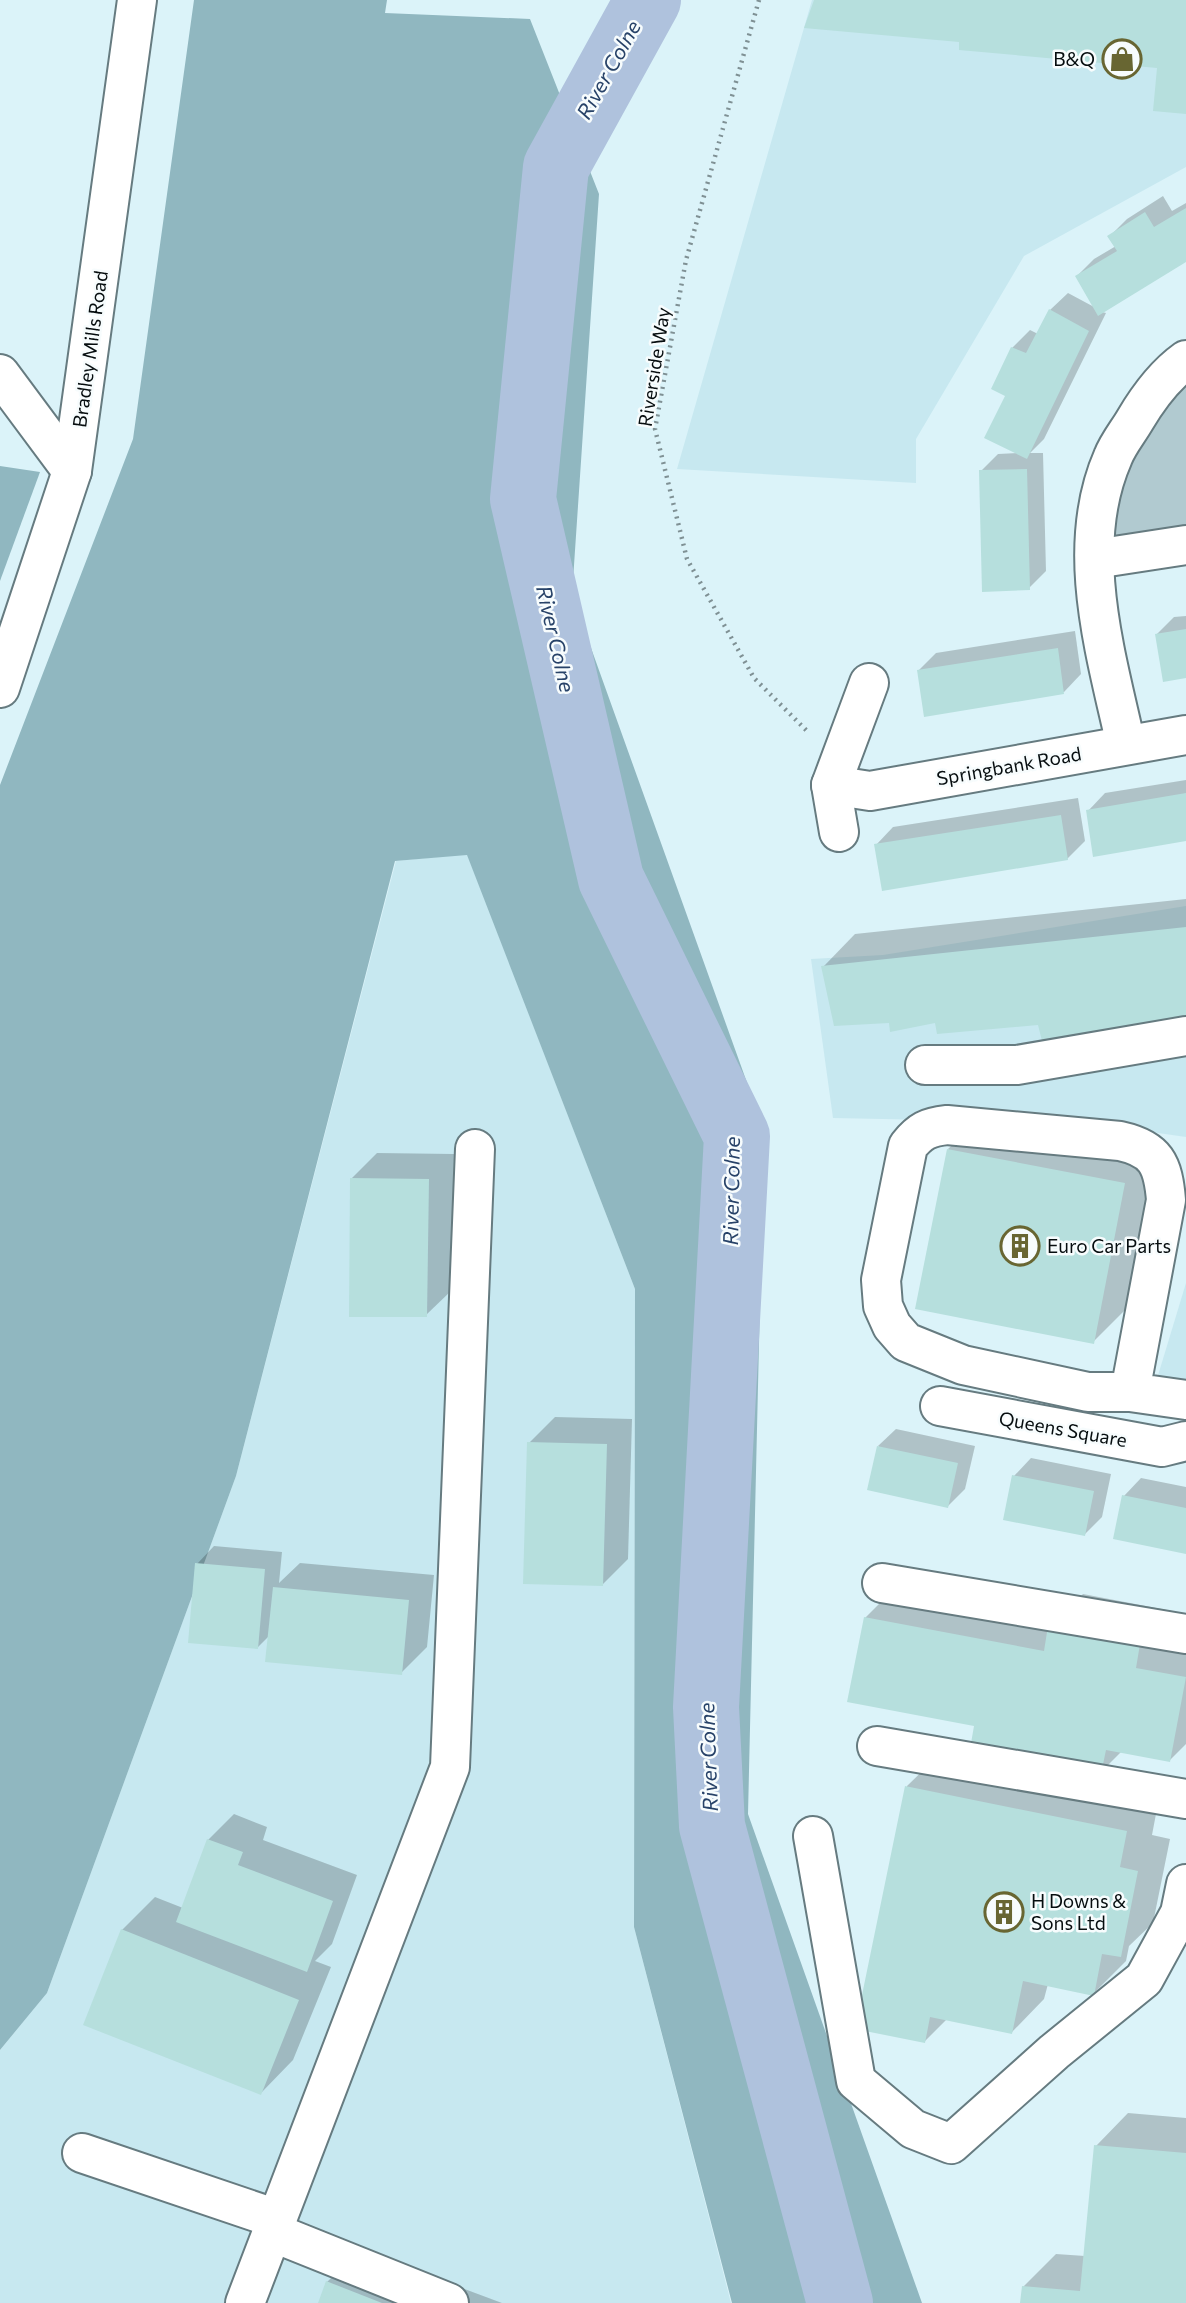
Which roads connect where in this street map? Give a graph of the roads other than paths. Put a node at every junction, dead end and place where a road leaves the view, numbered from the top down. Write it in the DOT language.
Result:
graph roads {
  1 [pos="137,0"];
  2 [pos="1186,360"];
  3 [pos="0,374"];
  4 [pos="72,471"];
  5 [pos="1186,545"];
  6 [pos="1095,559"];
  7 [pos="869,682"];
  8 [pos="0,688"];
  9 [pos="1186,735"];
  10 [pos="1126,745"];
  11 [pos="831,785"];
  12 [pos="839,832"];
  13 [pos="1186,1036"];
  14 [pos="925,1065"];
  15 [pos="475,1149"];
  16 [pos="1130,1392"];
  17 [pos="1186,1400"];
  18 [pos="940,1406"];
  19 [pos="1186,1441"];
  20 [pos="882,1583"];
  21 [pos="1186,1634"];
  22 [pos="877,1746"];
  23 [pos="1186,1799"];
  24 [pos="813,1836"];
  25 [pos="1186,1884"];
  26 [pos="82,2152"];
  27 [pos="275,2226"];
  28 [pos="245,2303"];
  29 [pos="449,2303"];
  1 -- 4 [label="street, Bradley Mills Road"];
  2 -- 6 [label="street"];
  3 -- 4 [label="street"];
  4 -- 8 [label="street, Bradley Mills Road"];
  5 -- 6 [label="street"];
  6 -- 10 [label="street"];
  7 -- 11 [label="street"];
  9 -- 10 [label="street, Springbank Road"];
  10 -- 11 [label="street, Springbank Road"];
  11 -- 12 [label="street"];
  13 -- 14 [label="street"];
  15 -- 27 [label="street"];
  16 -- 16 [label="street"];
  16 -- 17 [label="street"];
  18 -- 19 [label="street, Queens Square"];
  20 -- 21 [label="street"];
  22 -- 23 [label="street"];
  24 -- 25 [label="street"];
  26 -- 27 [label="street"];
  27 -- 28 [label="street"];
  27 -- 29 [label="street"];
}
